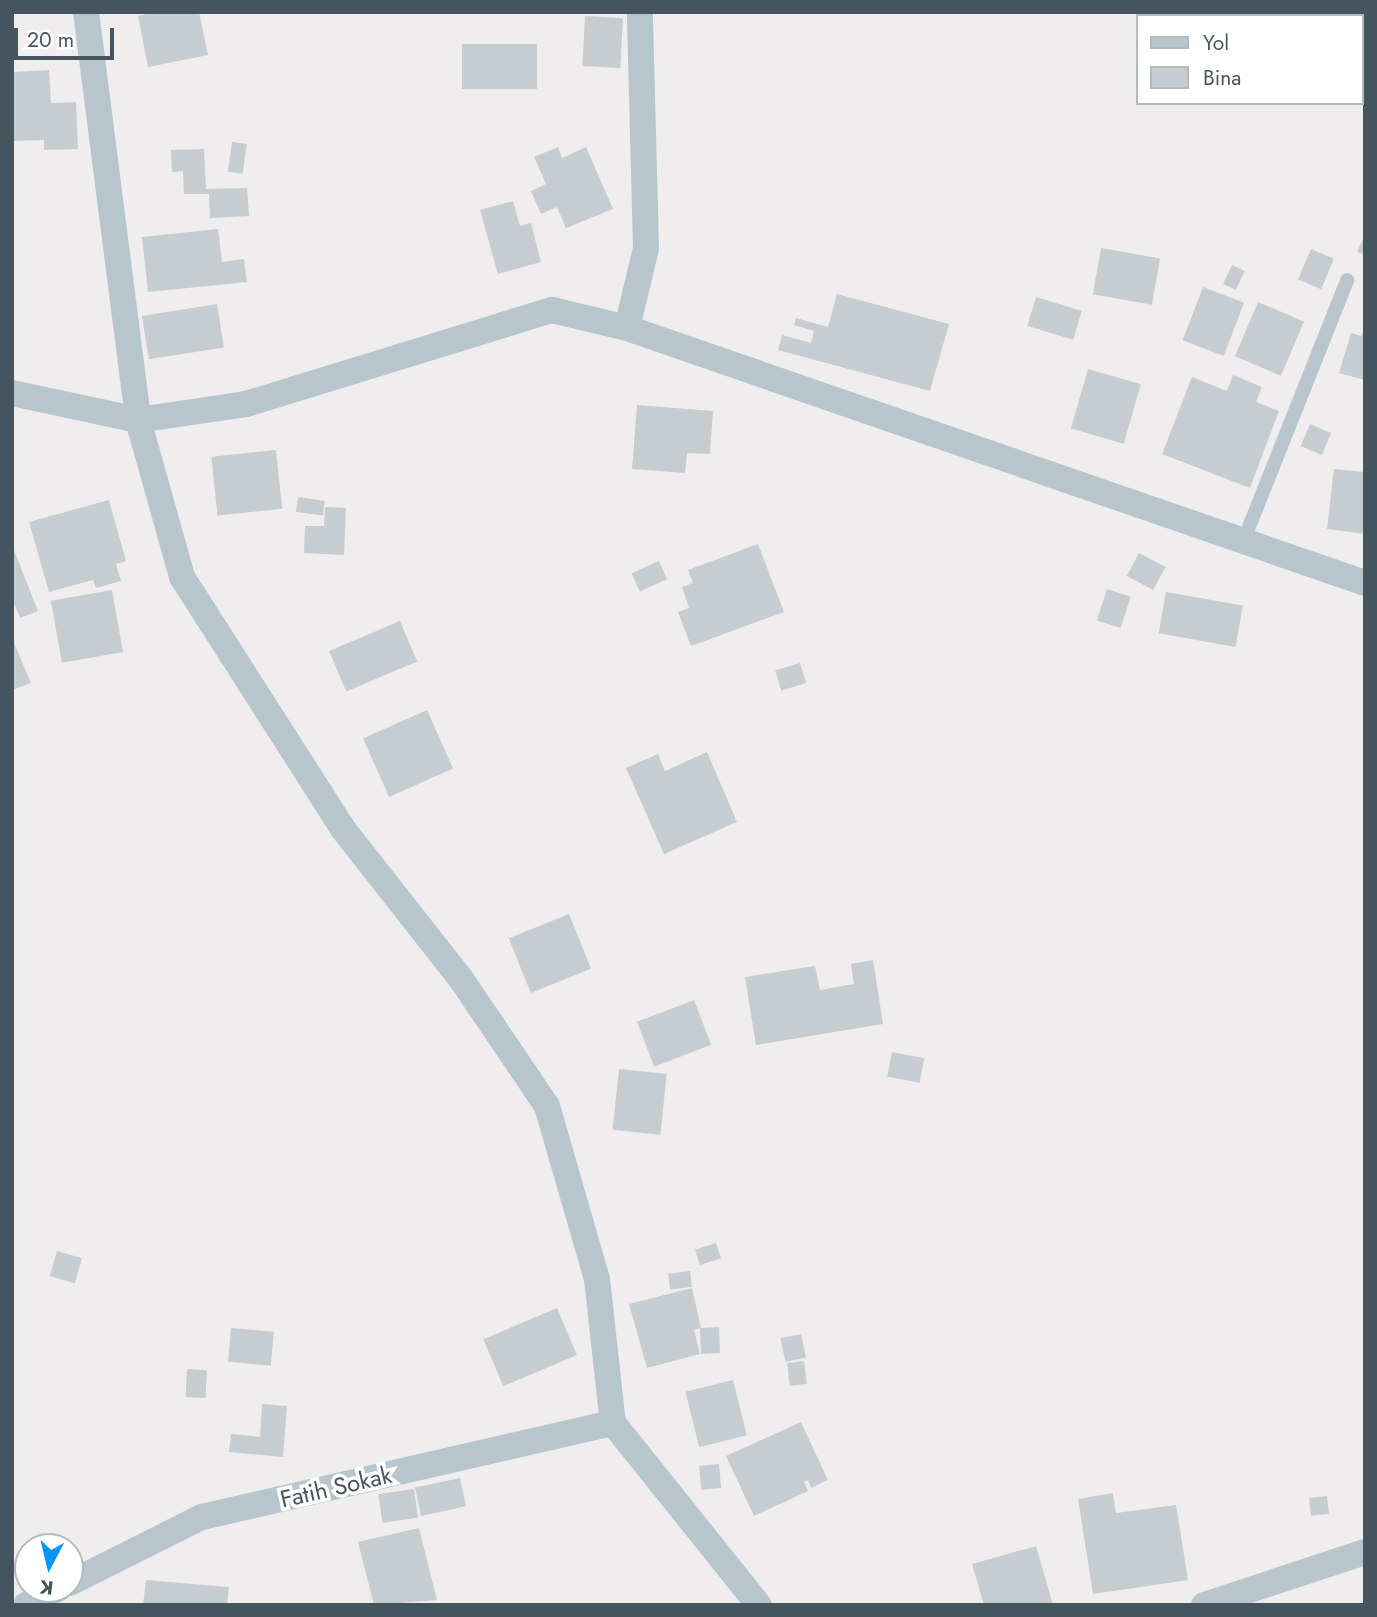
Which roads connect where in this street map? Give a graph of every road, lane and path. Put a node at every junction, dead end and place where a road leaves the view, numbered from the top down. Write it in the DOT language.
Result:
graph roads {
  1 [pos="86,12"];
  2 [pos="640,12"];
  3 [pos="1347,280"];
  4 [pos="627,328"];
  5 [pos="12,393"];
  6 [pos="138,420"];
  7 [pos="1243,542"];
  8 [pos="1365,583"];
  9 [pos="613,1423"];
  10 [pos="1365,1552"];
  11 [pos="84,1576"];
  12 [pos="759,1605"];
  13 [pos="1204,1605"];
  1 -- 6 [label="street"];
  2 -- 4 [label="street"];
  3 -- 7 [label="lane"];
  4 -- 6 [label="street"];
  4 -- 7 [label="street"];
  5 -- 6 [label="street"];
  6 -- 9 [label="street"];
  7 -- 8 [label="street"];
  9 -- 11 [label="street, Fatih Sokak"];
  9 -- 12 [label="street"];
  10 -- 13 [label="street"];
}
